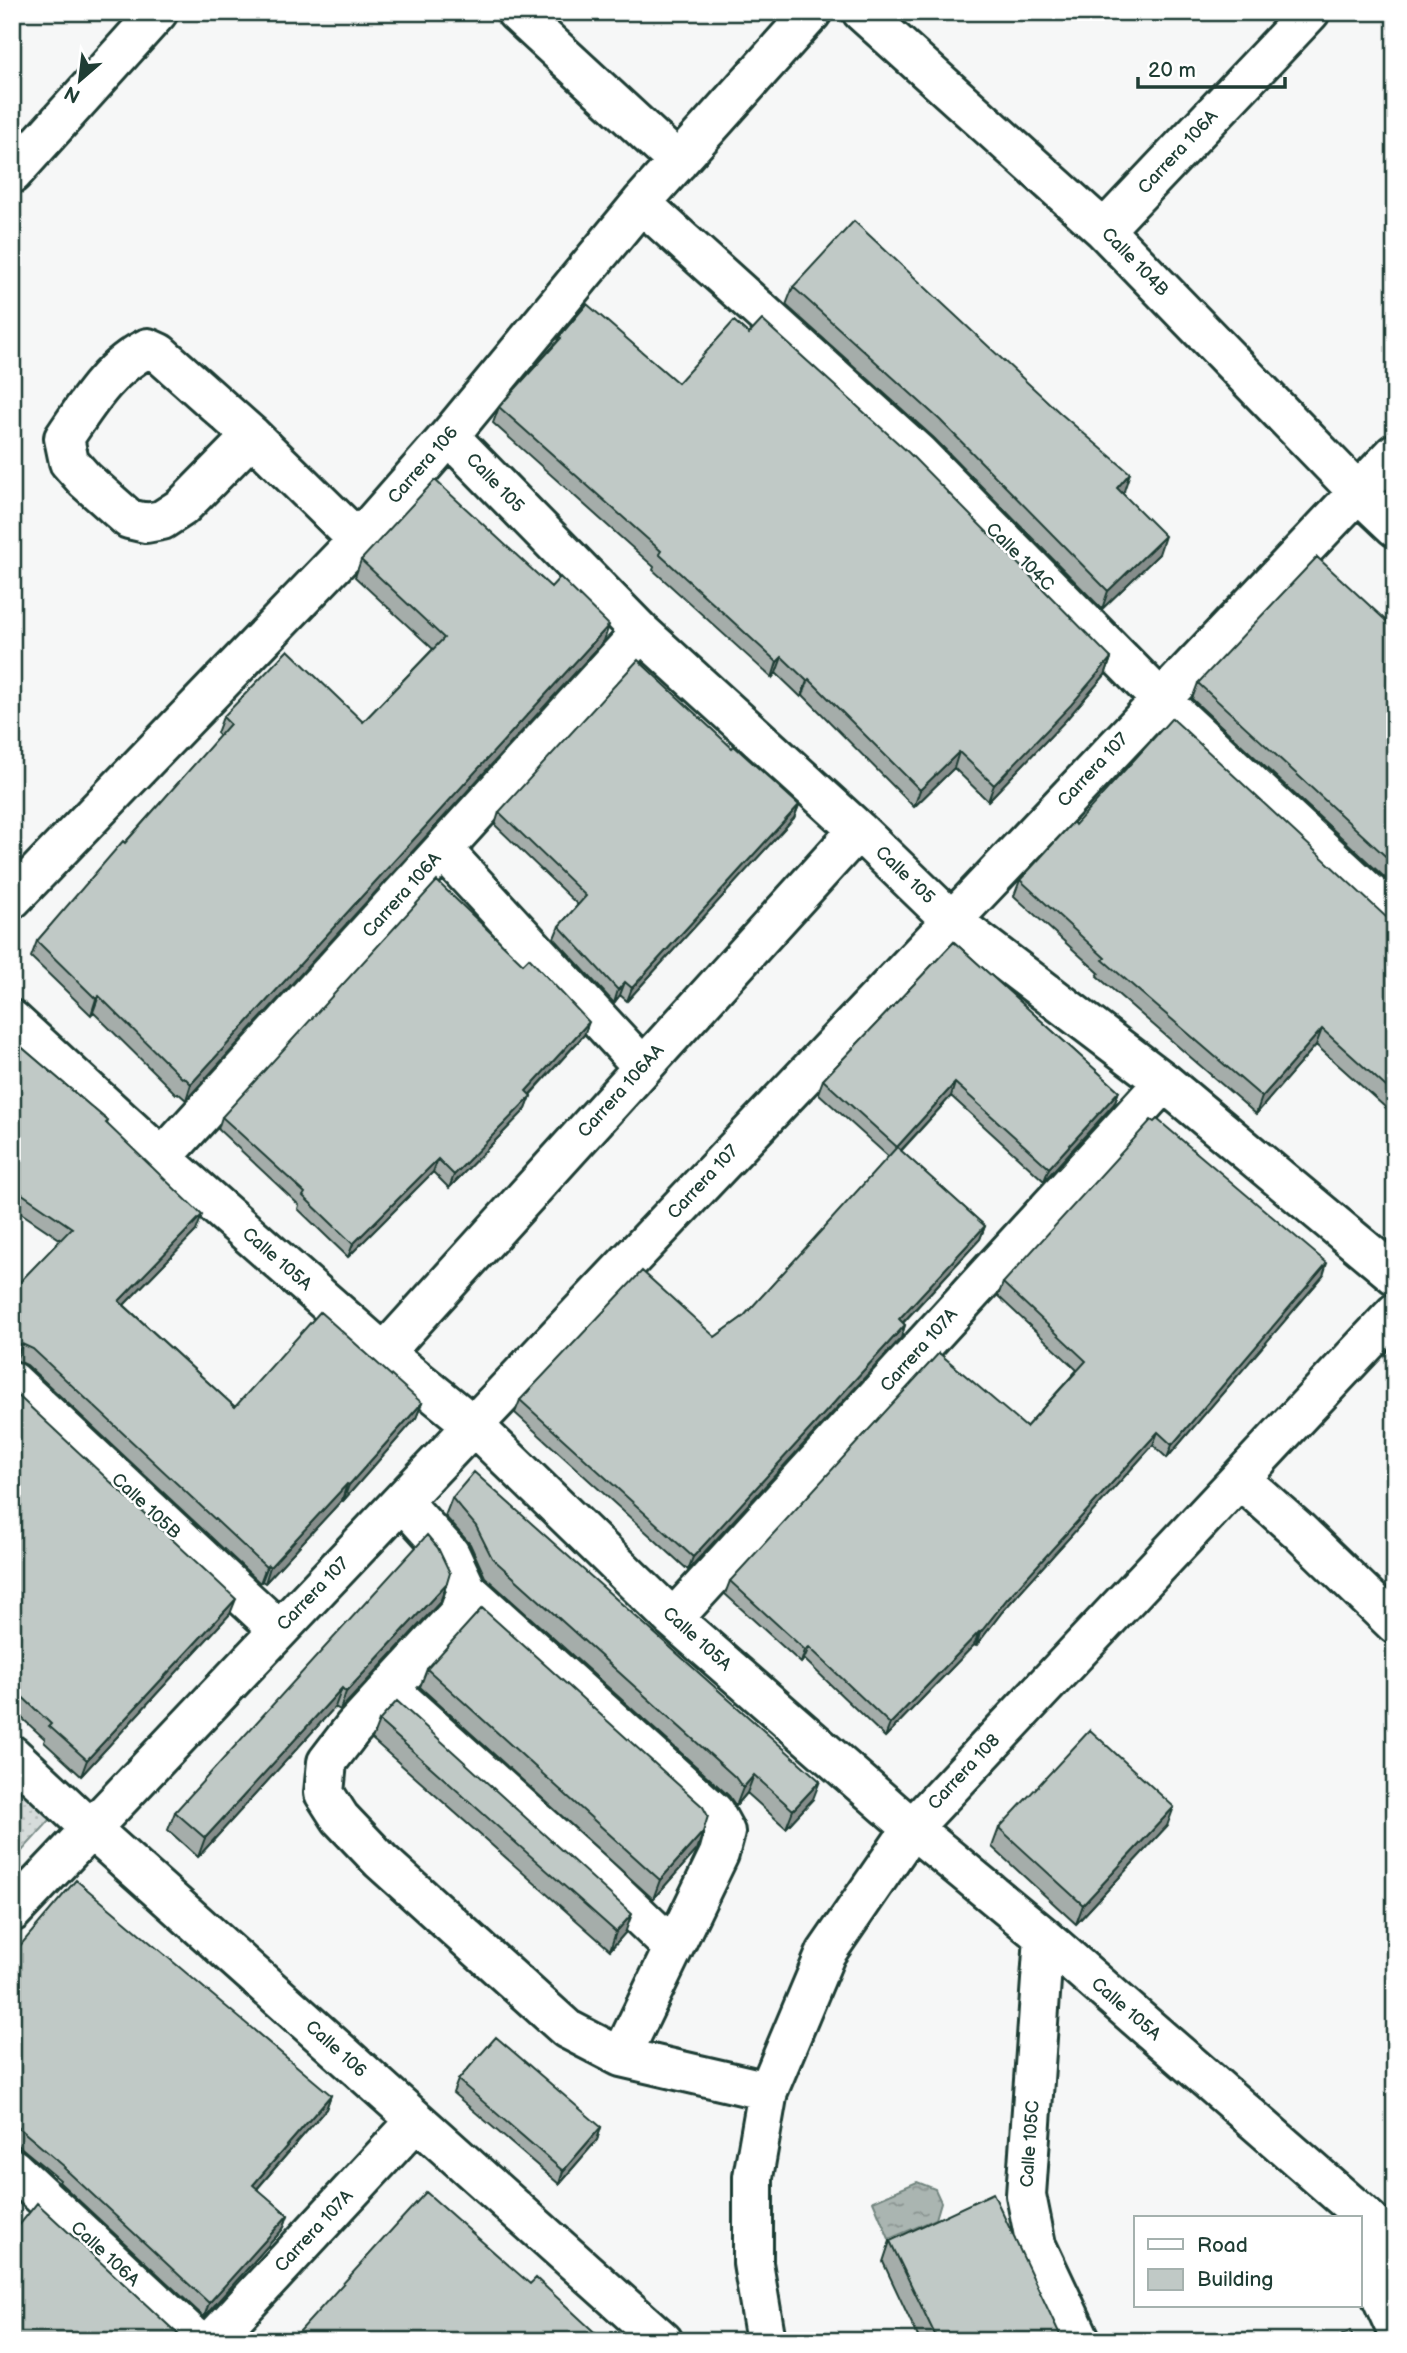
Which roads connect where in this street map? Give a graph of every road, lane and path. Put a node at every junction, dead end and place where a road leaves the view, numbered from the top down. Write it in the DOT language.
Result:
graph roads {
  1 [pos="158,12"];
  2 [pos="516,12"];
  3 [pos="812,12"];
  4 [pos="862,12"];
  5 [pos="1310,12"];
  6 [pos="678,162"];
  7 [pos="12,174"];
  8 [pos="641,203"];
  9 [pos="1104,230"];
  10 [pos="252,436"];
  11 [pos="449,436"];
  12 [pos="1395,453"];
  13 [pos="1358,492"];
  14 [pos="1395,527"];
  15 [pos="358,540"];
  16 [pos="641,632"];
  17 [pos="1160,699"];
  18 [pos="858,830"];
  19 [pos="443,850"];
  20 [pos="12,899"];
  21 [pos="1395,917"];
  22 [pos="951,920"];
  23 [pos="12,1020"];
  24 [pos="643,1067"];
  25 [pos="1164,1082"];
  26 [pos="162,1158"];
  27 [pos="1395,1275"];
  28 [pos="1395,1313"];
  29 [pos="384,1353"];
  30 [pos="12,1381"];
  31 [pos="473,1425"];
  32 [pos="1240,1479"];
  33 [pos="402,1501"];
  34 [pos="467,1590"];
  35 [pos="673,1619"];
  36 [pos="1395,1624"];
  37 [pos="279,1630"];
  38 [pos="388,1689"];
  39 [pos="12,1755"];
  40 [pos="912,1828"];
  41 [pos="91,1829"];
  42 [pos="12,1912"];
  43 [pos="1044,1937"];
  44 [pos="673,1948"];
  45 [pos="621,2057"];
  46 [pos="768,2091"];
  47 [pos="416,2121"];
  48 [pos="12,2168"];
  49 [pos="1340,2205"];
  50 [pos="1356,2216"];
  51 [pos="1362,2221"];
  52 [pos="1395,2244"];
  53 [pos="1362,2253"];
  54 [pos="1395,2327"];
  55 [pos="198,2341"];
  56 [pos="212,2341"];
  57 [pos="663,2341"];
  58 [pos="765,2341"];
  59 [pos="1081,2341"];
  1 -- 7 [label="street"];
  2 -- 6 [label="street"];
  3 -- 6 [label="street, Carrera 106"];
  4 -- 9 [label="street, Calle 104B"];
  5 -- 9 [label="street, Carrera 106A"];
  6 -- 8 [label="street, Carrera 106"];
  8 -- 11 [label="street, Carrera 106"];
  8 -- 17 [label="street, Calle 104C"];
  9 -- 13 [label="street, Calle 104B"];
  10 -- 10 [label="street"];
  10 -- 15 [label="street"];
  11 -- 15 [label="street, Carrera 106"];
  11 -- 16 [label="street, Calle 105"];
  12 -- 13 [label="street, Carrera 107"];
  13 -- 14 [label="street, Calle 104B"];
  13 -- 17 [label="street, Carrera 107"];
  15 -- 20 [label="street, Carrera 106"];
  16 -- 18 [label="street, Calle 105"];
  16 -- 19 [label="street, Carrera 106A"];
  17 -- 21 [label="street, Calle 104C"];
  17 -- 22 [label="street, Carrera 107"];
  18 -- 22 [label="street, Calle 105"];
  18 -- 24 [label="street, Carrera 106AA"];
  19 -- 24 [label="street"];
  19 -- 26 [label="street, Carrera 106A"];
  22 -- 25 [label="street, Calle 105"];
  22 -- 31 [label="street, Carrera 107"];
  23 -- 26 [label="street, Calle 105A"];
  24 -- 29 [label="street, Carrera 106AA"];
  25 -- 27 [label="street, Calle 105"];
  25 -- 35 [label="street, Carrera 107A"];
  26 -- 29 [label="street, Calle 105A"];
  28 -- 32 [label="street, Carrera 108"];
  29 -- 31 [label="street, Calle 105A"];
  30 -- 37 [label="street, Calle 105B"];
  31 -- 33 [label="street, Carrera 107"];
  31 -- 35 [label="street, Calle 105A"];
  32 -- 36 [label="street"];
  32 -- 40 [label="street, Carrera 108"];
  33 -- 34 [label="street"];
  33 -- 37 [label="street, Carrera 107"];
  34 -- 38 [label="street"];
  34 -- 44 [label="street"];
  35 -- 40 [label="street, Calle 105A"];
  37 -- 41 [label="street, Carrera 107"];
  38 -- 44 [label="street"];
  38 -- 45 [label="street"];
  39 -- 41 [label="street, Calle 106"];
  40 -- 43 [label="street, Calle 105A"];
  40 -- 46 [label="street, Carrera 108"];
  41 -- 42 [label="street, Carrera 107"];
  41 -- 47 [label="street, Calle 106"];
  43 -- 49 [label="street, Calle 105A"];
  43 -- 59 [label="street, Calle 105C"];
  44 -- 45 [label="street"];
  45 -- 46 [label="street"];
  46 -- 58 [label="street, Carrera 108"];
  47 -- 56 [label="street, Carrera 107A"];
  47 -- 57 [label="street, Calle 106"];
  48 -- 55 [label="street, Calle 106A"];
  49 -- 50 [label="street, Calle 105A"];
  51 -- 52 [label="street, Calle 105A"];
  53 -- 54 [label="street"];
}
